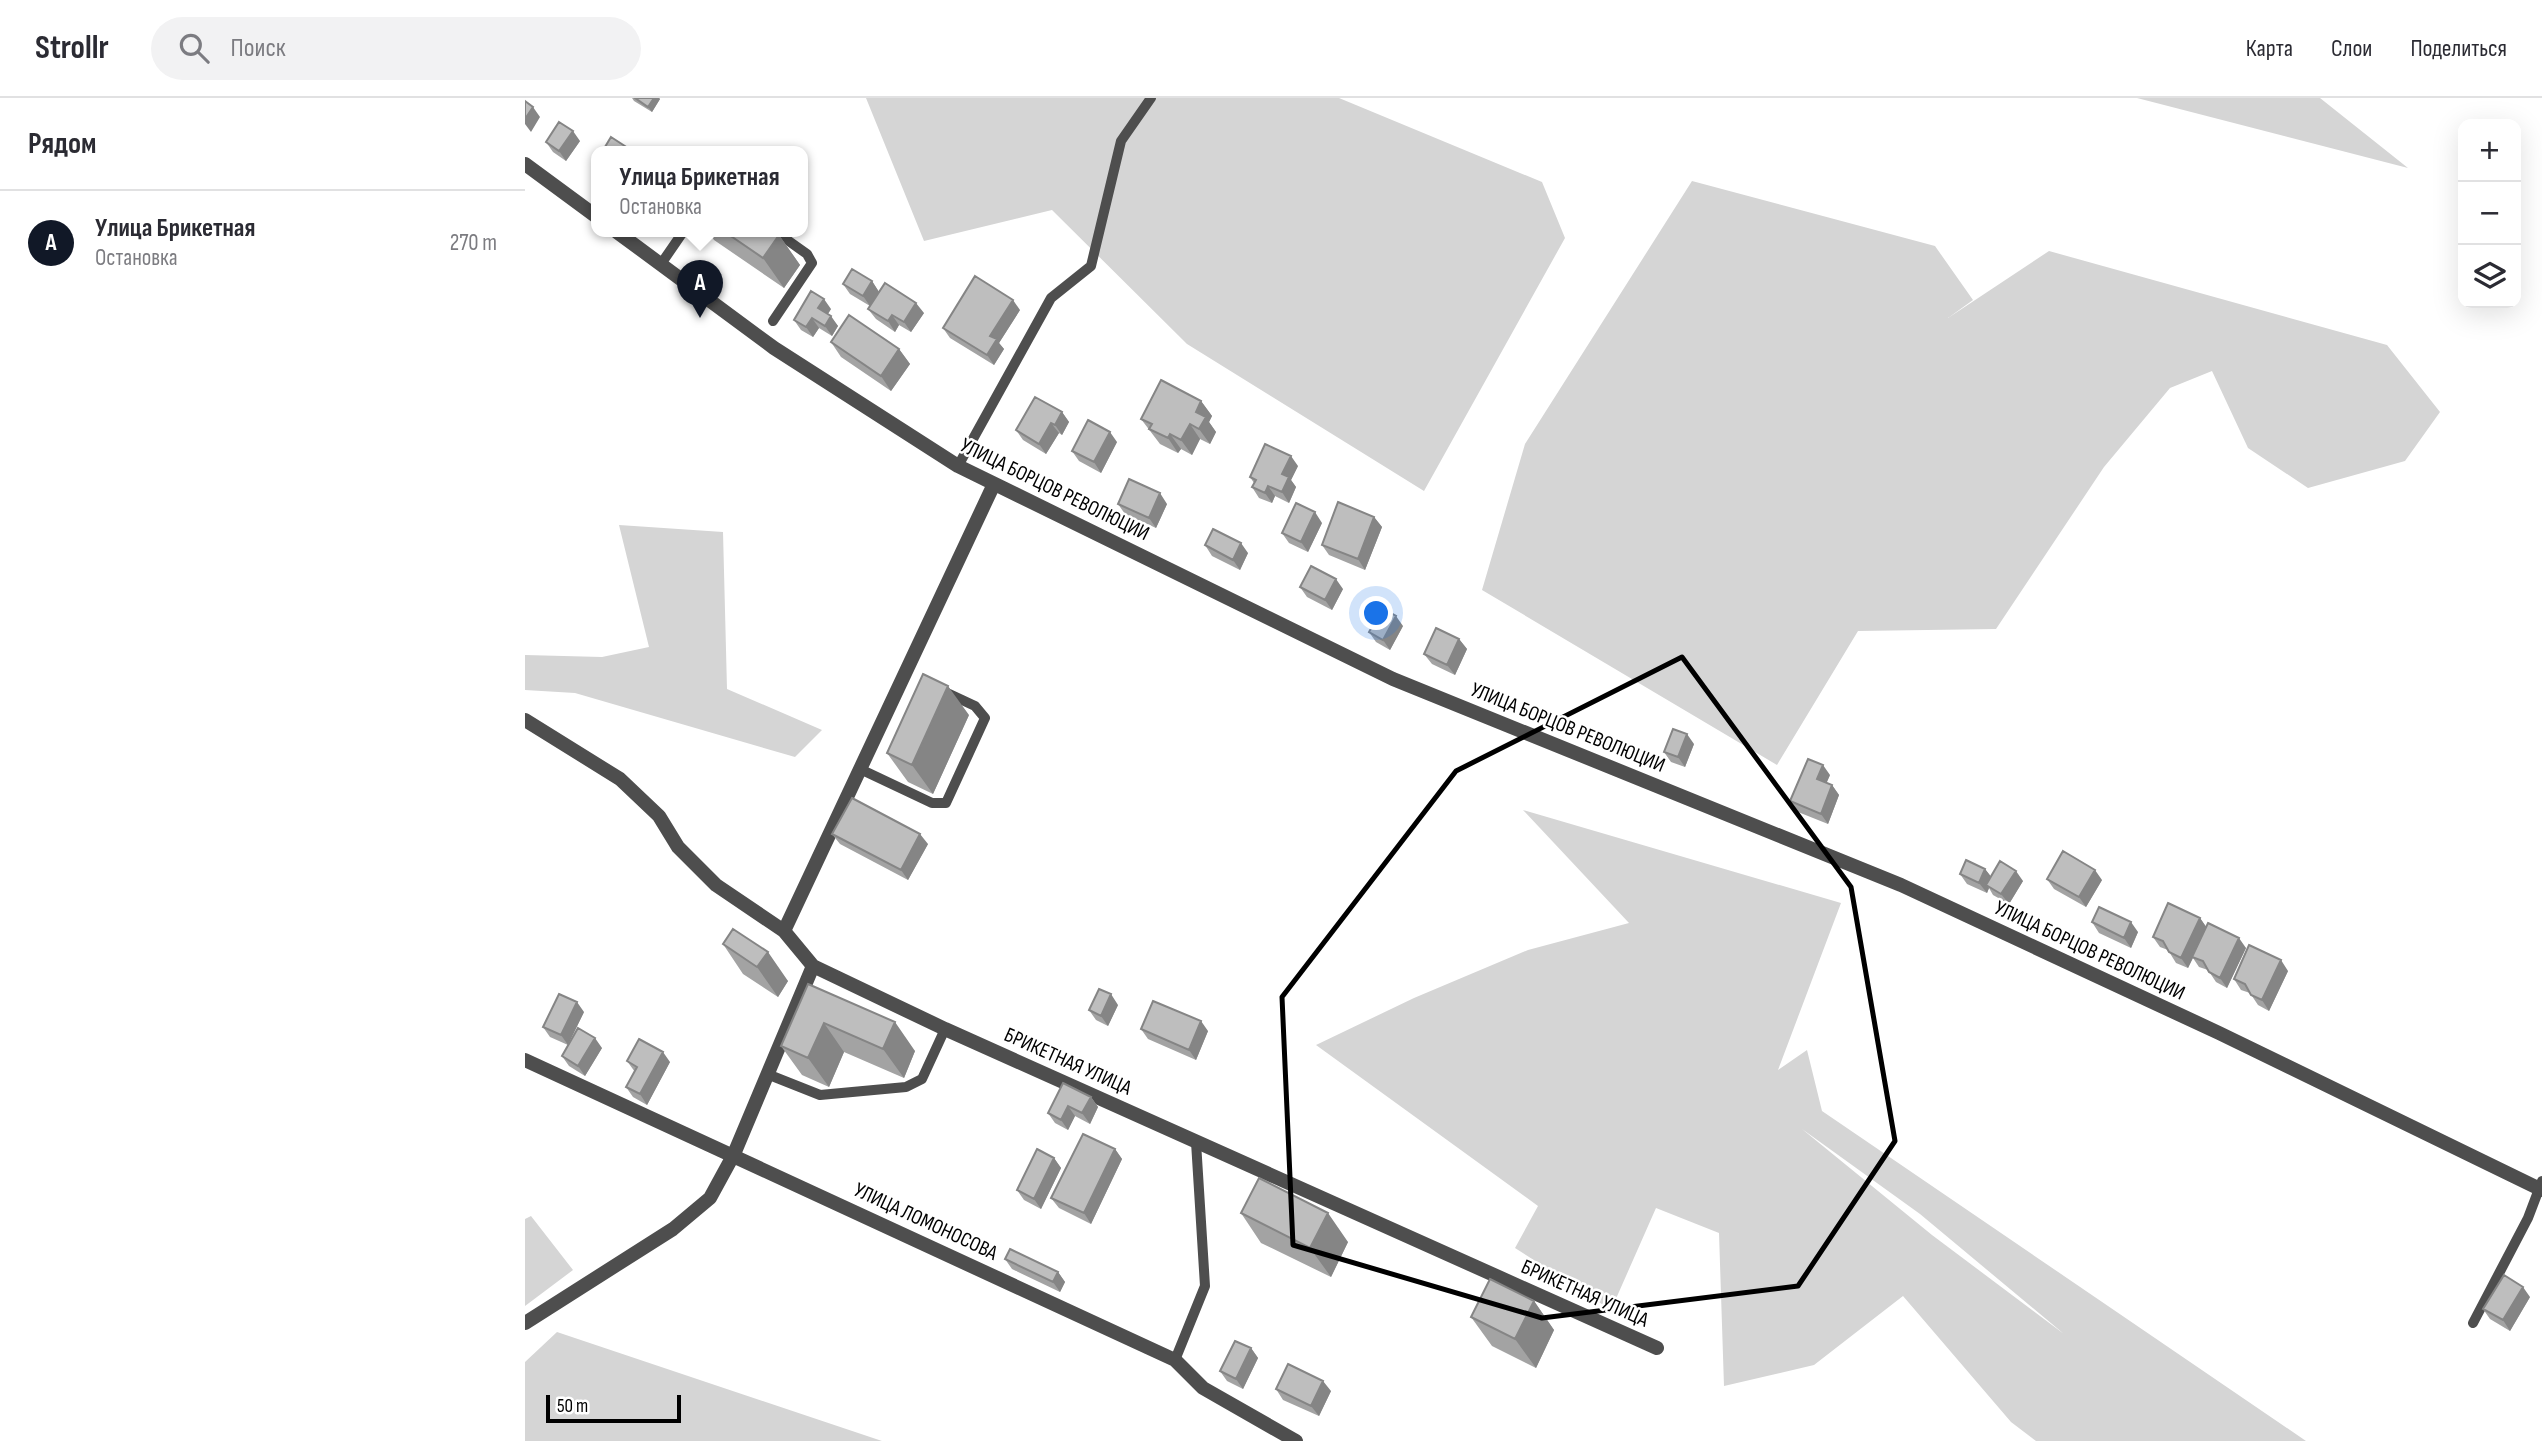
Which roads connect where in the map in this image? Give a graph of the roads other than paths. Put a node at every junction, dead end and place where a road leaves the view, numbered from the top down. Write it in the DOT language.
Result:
graph roads {
  1 [pos="1151,98"];
  2 [pos="525,164"];
  3 [pos="591,213"];
  4 [pos="624,237"];
  5 [pos="680,237"];
  6 [pos="783,237"];
  7 [pos="661,264"];
  8 [pos="773,321"];
  9 [pos="958,466"];
  10 [pos="994,484"];
  11 [pos="928,684"];
  12 [pos="525,720"];
  13 [pos="860,769"];
  14 [pos="783,931"];
  15 [pos="813,966"];
  16 [pos="945,1029"];
  17 [pos="525,1060"];
  18 [pos="767,1074"];
  19 [pos="1196,1142"];
  20 [pos="734,1154"];
  21 [pos="2541,1187"];
  22 [pos="525,1323"];
  23 [pos="2473,1323"];
  24 [pos="1657,1348"];
  25 [pos="1175,1360"];
  26 [pos="1296,1441"];
  1 -- 9 [label="lane"];
  2 -- 3 [label="street"];
  4 -- 7 [label="street, УЛИЦА БОРЦОВ РЕВОЛЮЦИИ"];
  5 -- 7 [label="lane"];
  6 -- 8 [label="lane"];
  7 -- 9 [label="street, УЛИЦА БОРЦОВ РЕВОЛЮЦИИ"];
  9 -- 10 [label="street, УЛИЦА БОРЦОВ РЕВОЛЮЦИИ"];
  10 -- 13 [label="street"];
  10 -- 21 [label="street, УЛИЦА БОРЦОВ РЕВОЛЮЦИИ"];
  11 -- 13 [label="lane"];
  12 -- 14 [label="street, БРИКЕТНАЯ УЛИЦА"];
  13 -- 14 [label="street"];
  14 -- 15 [label="street, БРИКЕТНАЯ УЛИЦА"];
  15 -- 16 [label="street, БРИКЕТНАЯ УЛИЦА"];
  15 -- 18 [label="street"];
  16 -- 18 [label="lane"];
  16 -- 19 [label="street, БРИКЕТНАЯ УЛИЦА"];
  17 -- 20 [label="street, УЛИЦА ЛОМОНОСОВА"];
  18 -- 20 [label="street"];
  19 -- 24 [label="street, БРИКЕТНАЯ УЛИЦА"];
  19 -- 25 [label="lane"];
  20 -- 22 [label="street"];
  20 -- 25 [label="street, УЛИЦА ЛОМОНОСОВА"];
  21 -- 23 [label="lane"];
  25 -- 26 [label="street, УЛИЦА ЛОМОНОСОВА"];
}
